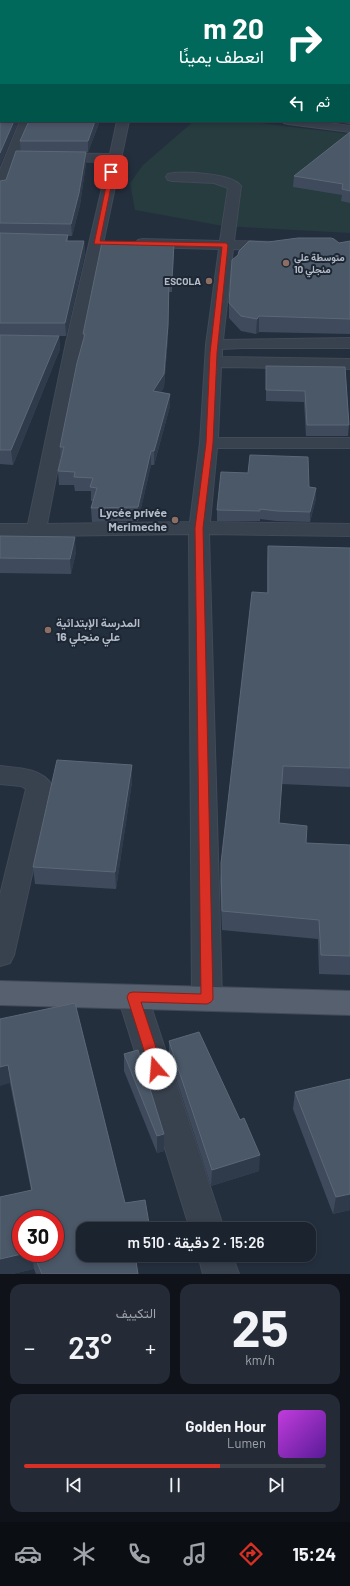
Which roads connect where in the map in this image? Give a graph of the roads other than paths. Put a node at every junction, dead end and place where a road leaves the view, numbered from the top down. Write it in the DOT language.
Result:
graph roads {
  1 [pos="26,122"];
  2 [pos="123,122"];
  3 [pos="296,122"];
  4 [pos="350,129"];
  5 [pos="11,156"];
  6 [pos="114,158"];
  7 [pos="172,177"];
  8 [pos="0,188"];
  9 [pos="126,243"];
  10 [pos="226,245"];
  11 [pos="288,246"];
  12 [pos="350,343"];
  13 [pos="214,353"];
  14 [pos="350,364"];
  15 [pos="209,443"];
  16 [pos="350,443"];
  17 [pos="199,528"];
  18 [pos="0,530"];
  19 [pos="350,530"];
  20 [pos="36,531"];
  21 [pos="0,775"];
  22 [pos="0,955"];
  23 [pos="0,993"];
  24 [pos="133,997"];
  25 [pos="207,999"];
  26 [pos="350,1003"];
  27 [pos="205,1222"];
  28 [pos="217,1262"];
  29 [pos="221,1274"];
  1 -- 5 [label="street"];
  2 -- 6 [label="street"];
  3 -- 4 [label="street"];
  5 -- 6 [label="street"];
  5 -- 8 [label="street"];
  6 -- 20 [label="street"];
  7 -- 10 [label="street"];
  9 -- 10 [label="street"];
  10 -- 11 [label="street"];
  10 -- 13 [label="street"];
  12 -- 13 [label="street"];
  13 -- 14 [label="street"];
  13 -- 15 [label="street"];
  15 -- 16 [label="street"];
  15 -- 17 [label="street"];
  17 -- 19 [label="street"];
  17 -- 20 [label="street"];
  17 -- 25 [label="street"];
  18 -- 20 [label="street"];
  21 -- 22 [label="street"];
  23 -- 24 [label="main road"];
  24 -- 25 [label="main road"];
  24 -- 27 [label="street"];
  25 -- 26 [label="main road"];
  28 -- 29 [label="street"];
}
